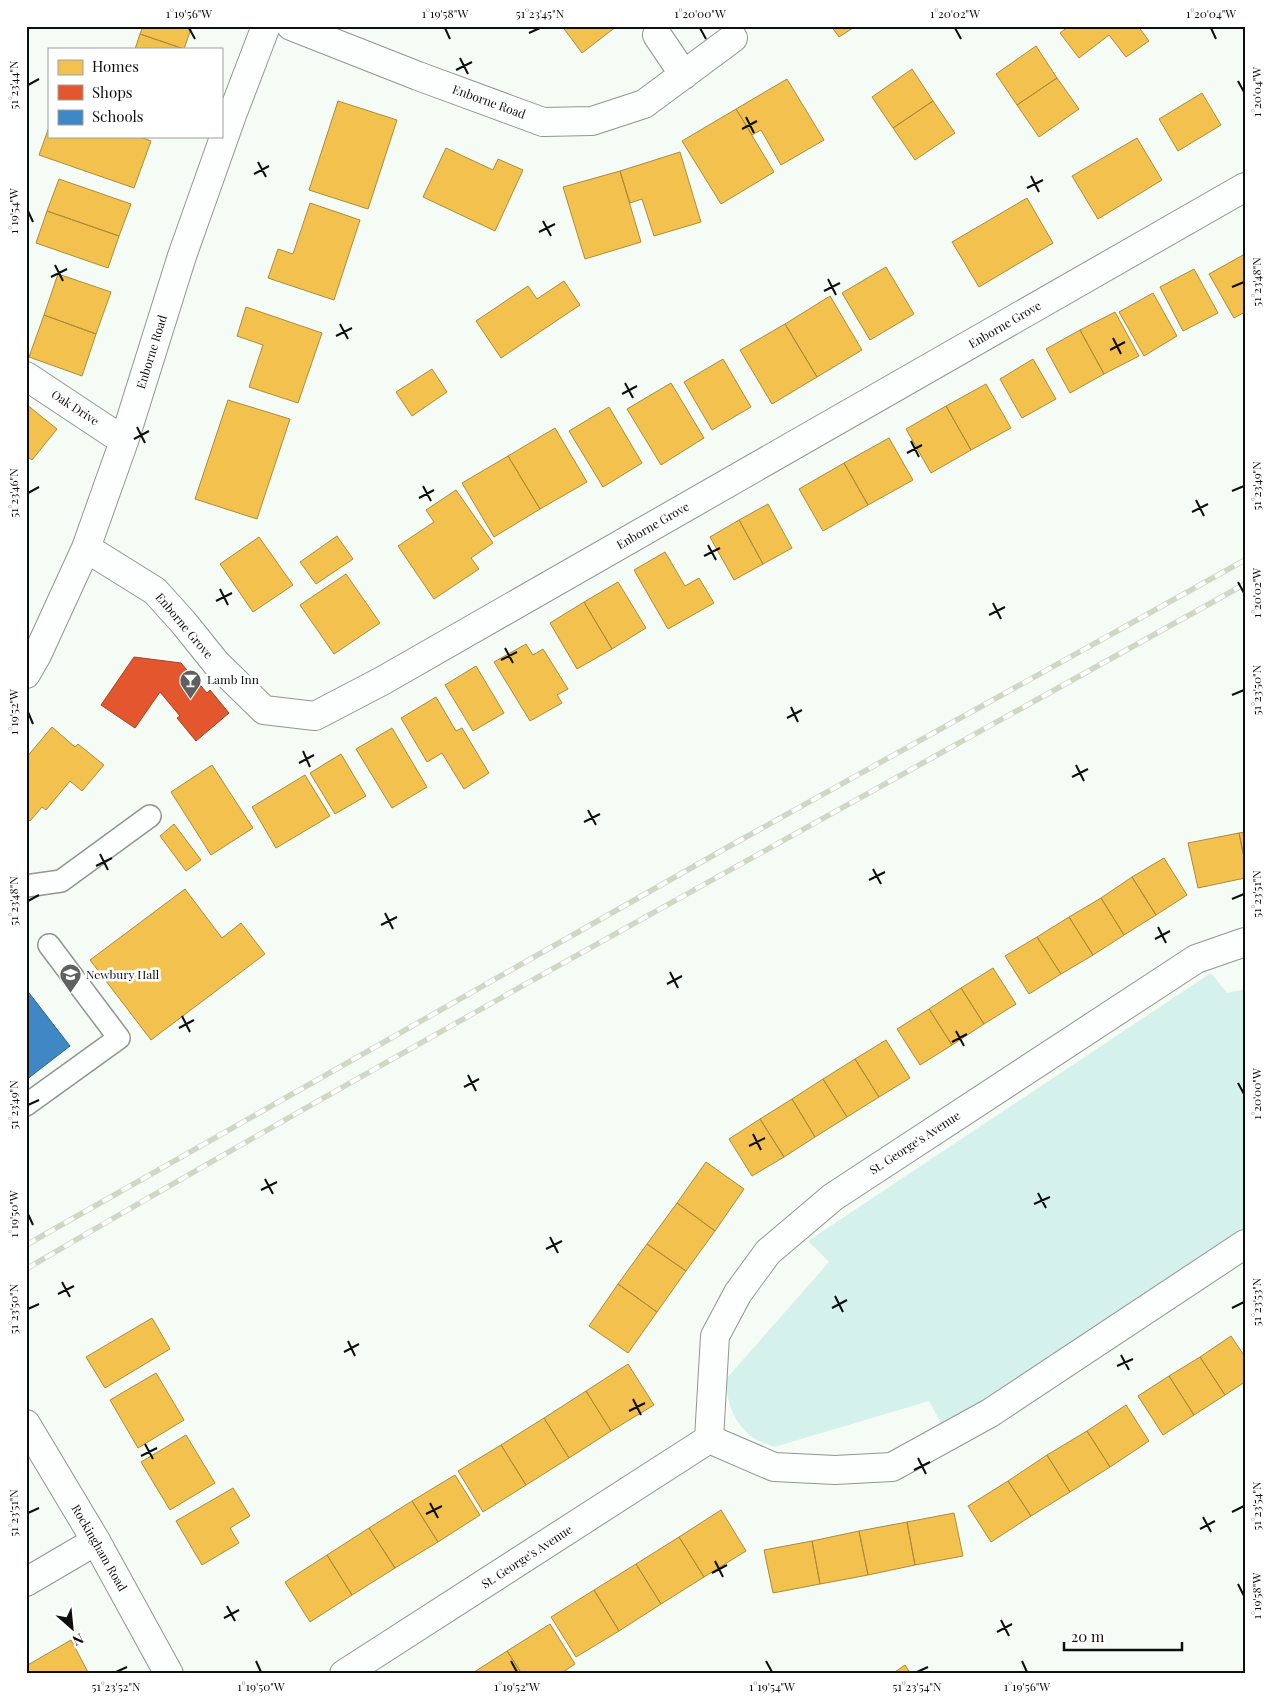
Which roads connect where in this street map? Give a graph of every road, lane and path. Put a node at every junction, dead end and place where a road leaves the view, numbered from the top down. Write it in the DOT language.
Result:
graph roads {
  1 [pos="266,26"];
  2 [pos="292,26"];
  3 [pos="657,36"];
  4 [pos="733,38"];
  5 [pos="684,75"];
  6 [pos="1245,187"];
  7 [pos="26,376"];
  8 [pos="124,441"];
  9 [pos="86,548"];
  10 [pos="26,674"];
  11 [pos="150,816"];
  12 [pos="26,886"];
  13 [pos="1245,942"];
  14 [pos="49,945"];
  15 [pos="26,1105"];
  16 [pos="1245,1244"];
  17 [pos="26,1424"];
  18 [pos="709,1440"];
  19 [pos="96,1541"];
  20 [pos="26,1582"];
  21 [pos="170,1674"];
  22 [pos="344,1674"];
  1 -- 8 [label="street, Enborne Road"];
  2 -- 5 [label="street, Enborne Road"];
  3 -- 5 [label="street"];
  4 -- 5 [label="street, Enborne Road"];
  6 -- 9 [label="street, Enborne Grove"];
  7 -- 8 [label="street, Oak Drive"];
  8 -- 9 [label="street, Enborne Road"];
  9 -- 10 [label="street, Enborne Road"];
  11 -- 12 [label="lane"];
  13 -- 18 [label="street, St. George's Avenue"];
  14 -- 15 [label="lane"];
  16 -- 18 [label="street"];
  17 -- 19 [label="street, Rockingham Road"];
  18 -- 22 [label="street, St. George's Avenue"];
  19 -- 20 [label="street"];
  19 -- 21 [label="street, Rockingham Road"];
}
